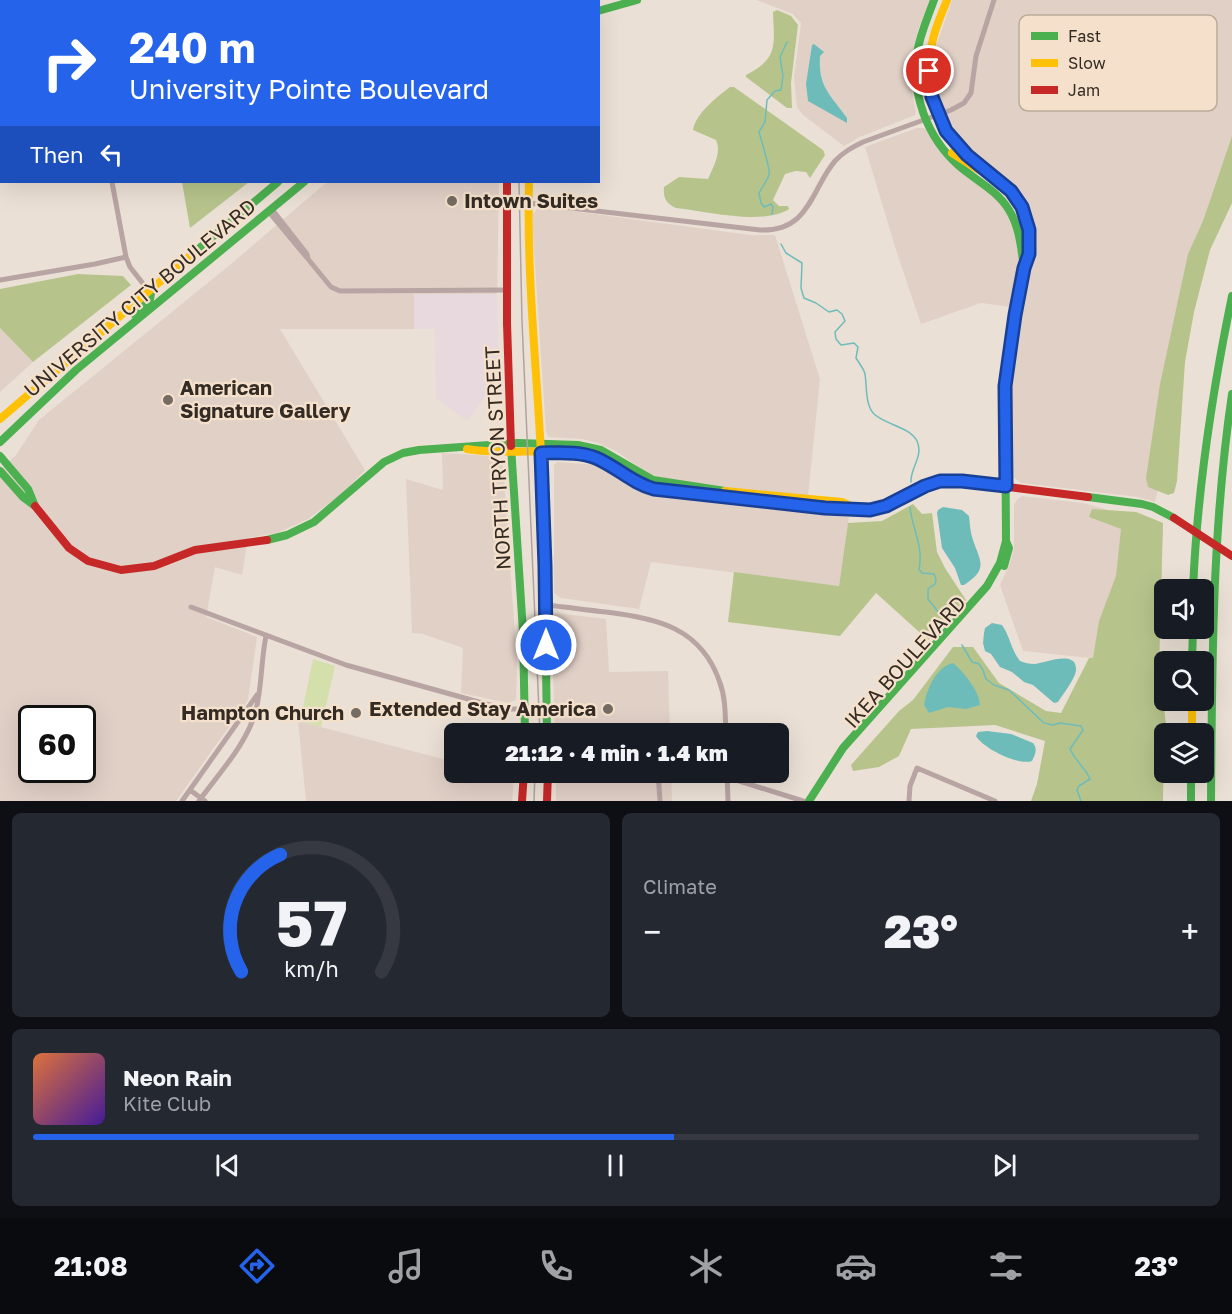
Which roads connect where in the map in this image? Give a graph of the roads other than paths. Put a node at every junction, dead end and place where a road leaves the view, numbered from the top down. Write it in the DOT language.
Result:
graph roads {
  1 [pos="637,0"];
  2 [pos="934,0"];
  3 [pos="994,0"];
  4 [pos="946,2"];
  5 [pos="600,10"];
  6 [pos="939,115"];
  7 [pos="926,119"];
  8 [pos="994,176"];
  9 [pos="112,183"];
  10 [pos="277,183"];
  11 [pos="297,183"];
  12 [pos="303,183"];
  13 [pos="507,183"];
  14 [pos="529,183"];
  15 [pos="286,196"];
  16 [pos="528,203"];
  17 [pos="1008,208"];
  18 [pos="269,210"];
  19 [pos="1024,212"];
  20 [pos="126,257"];
  21 [pos="1024,268"];
  22 [pos="0,280"];
  23 [pos="148,290"];
  24 [pos="506,290"];
  25 [pos="1232,296"];
  26 [pos="118,335"];
  27 [pos="1232,394"];
  28 [pos="0,419"];
  29 [pos="0,441"];
  30 [pos="511,443"];
  31 [pos="541,444"];
  32 [pos="464,448"];
  33 [pos="526,448"];
  34 [pos="512,453"];
  35 [pos="541,453"];
  36 [pos="0,456"];
  37 [pos="0,471"];
  38 [pos="1006,486"];
  39 [pos="35,506"];
  40 [pos="855,508"];
  41 [pos="1232,556"];
  42 [pos="1194,579"];
  43 [pos="546,605"];
  44 [pos="191,607"];
  45 [pos="266,636"];
  46 [pos="910,678"];
  47 [pos="258,693"];
  48 [pos="526,710"];
  49 [pos="525,723"];
  50 [pos="547,723"];
  51 [pos="725,723"];
  52 [pos="523,783"];
  53 [pos="548,783"];
  54 [pos="659,783"];
  55 [pos="727,783"];
  56 [pos="746,783"];
  57 [pos="1191,783"];
  58 [pos="190,790"];
  59 [pos="201,800"];
  60 [pos="182,801"];
  61 [pos="522,801"];
  62 [pos="547,801"];
  63 [pos="660,801"];
  64 [pos="728,801"];
  65 [pos="803,801"];
  66 [pos="809,801"];
  67 [pos="815,801"];
  68 [pos="909,801"];
  69 [pos="995,801"];
  70 [pos="1191,801"];
  71 [pos="1211,801"];
  1 -- 5 [label="main road"];
  2 -- 7 [label="main road, IKEA BOULEVARD"];
  3 -- 6 [label="street"];
  4 -- 6 [label="main road, IKEA BOULEVARD"];
  6 -- 7 [label="street"];
  6 -- 8 [label="main road, IKEA BOULEVARD"];
  7 -- 8 [label="main road"];
  7 -- 16 [label="street"];
  7 -- 17 [label="main road, IKEA BOULEVARD"];
  8 -- 19 [label="main road, IKEA BOULEVARD"];
  9 -- 20 [label="street"];
  10 -- 23 [label="main road, UNIVERSITY CITY BOULEVARD"];
  11 -- 15 [label="main road"];
  12 -- 15 [label="main road, UNIVERSITY CITY BOULEVARD"];
  13 -- 24 [label="main road, NORTH TRYON STREET"];
  14 -- 16 [label="main road"];
  15 -- 18 [label="main road, UNIVERSITY CITY BOULEVARD"];
  16 -- 31 [label="main road"];
  17 -- 19 [label="main road"];
  17 -- 21 [label="main road, IKEA BOULEVARD"];
  18 -- 24 [label="street"];
  18 -- 26 [label="main road, UNIVERSITY CITY BOULEVARD"];
  19 -- 21 [label="main road, IKEA BOULEVARD"];
  20 -- 22 [label="street"];
  20 -- 23 [label="street"];
  21 -- 38 [label="main road, IKEA BOULEVARD"];
  23 -- 26 [label="main road"];
  23 -- 28 [label="main road, UNIVERSITY CITY BOULEVARD"];
  24 -- 30 [label="main road, NORTH TRYON STREET"];
  25 -- 42 [label="main road"];
  26 -- 29 [label="main road, UNIVERSITY CITY BOULEVARD"];
  27 -- 71 [label="main road"];
  30 -- 32 [label="main road"];
  30 -- 33 [label="main road"];
  30 -- 34 [label="main road, NORTH TRYON STREET"];
  31 -- 33 [label="main road"];
  31 -- 35 [label="main road"];
  31 -- 40 [label="main road"];
  32 -- 34 [label="main road"];
  32 -- 39 [label="main road"];
  33 -- 34 [label="main road"];
  33 -- 35 [label="main road"];
  34 -- 48 [label="main road, NORTH TRYON STREET"];
  35 -- 40 [label="main road"];
  35 -- 43 [label="main road"];
  36 -- 39 [label="main road"];
  37 -- 39 [label="main road"];
  38 -- 40 [label="main road"];
  38 -- 41 [label="main road, bridge"];
  38 -- 46 [label="main road, IKEA BOULEVARD"];
  43 -- 50 [label="main road"];
  43 -- 51 [label="street"];
  44 -- 45 [label="street"];
  45 -- 47 [label="street"];
  45 -- 48 [label="street"];
  46 -- 66 [label="main road, IKEA BOULEVARD"];
  46 -- 67 [label="main road, IKEA BOULEVARD"];
  47 -- 58 [label="street"];
  47 -- 59 [label="street"];
  48 -- 49 [label="main road, NORTH TRYON STREET"];
  52 -- 61 [label="main road"];
  53 -- 62 [label="main road"];
  54 -- 63 [label="street"];
  55 -- 64 [label="street"];
  56 -- 65 [label="street"];
  57 -- 70 [label="main road"];
  58 -- 59 [label="street"];
  58 -- 60 [label="street"];
  68 -- 69 [label="street"];
}
